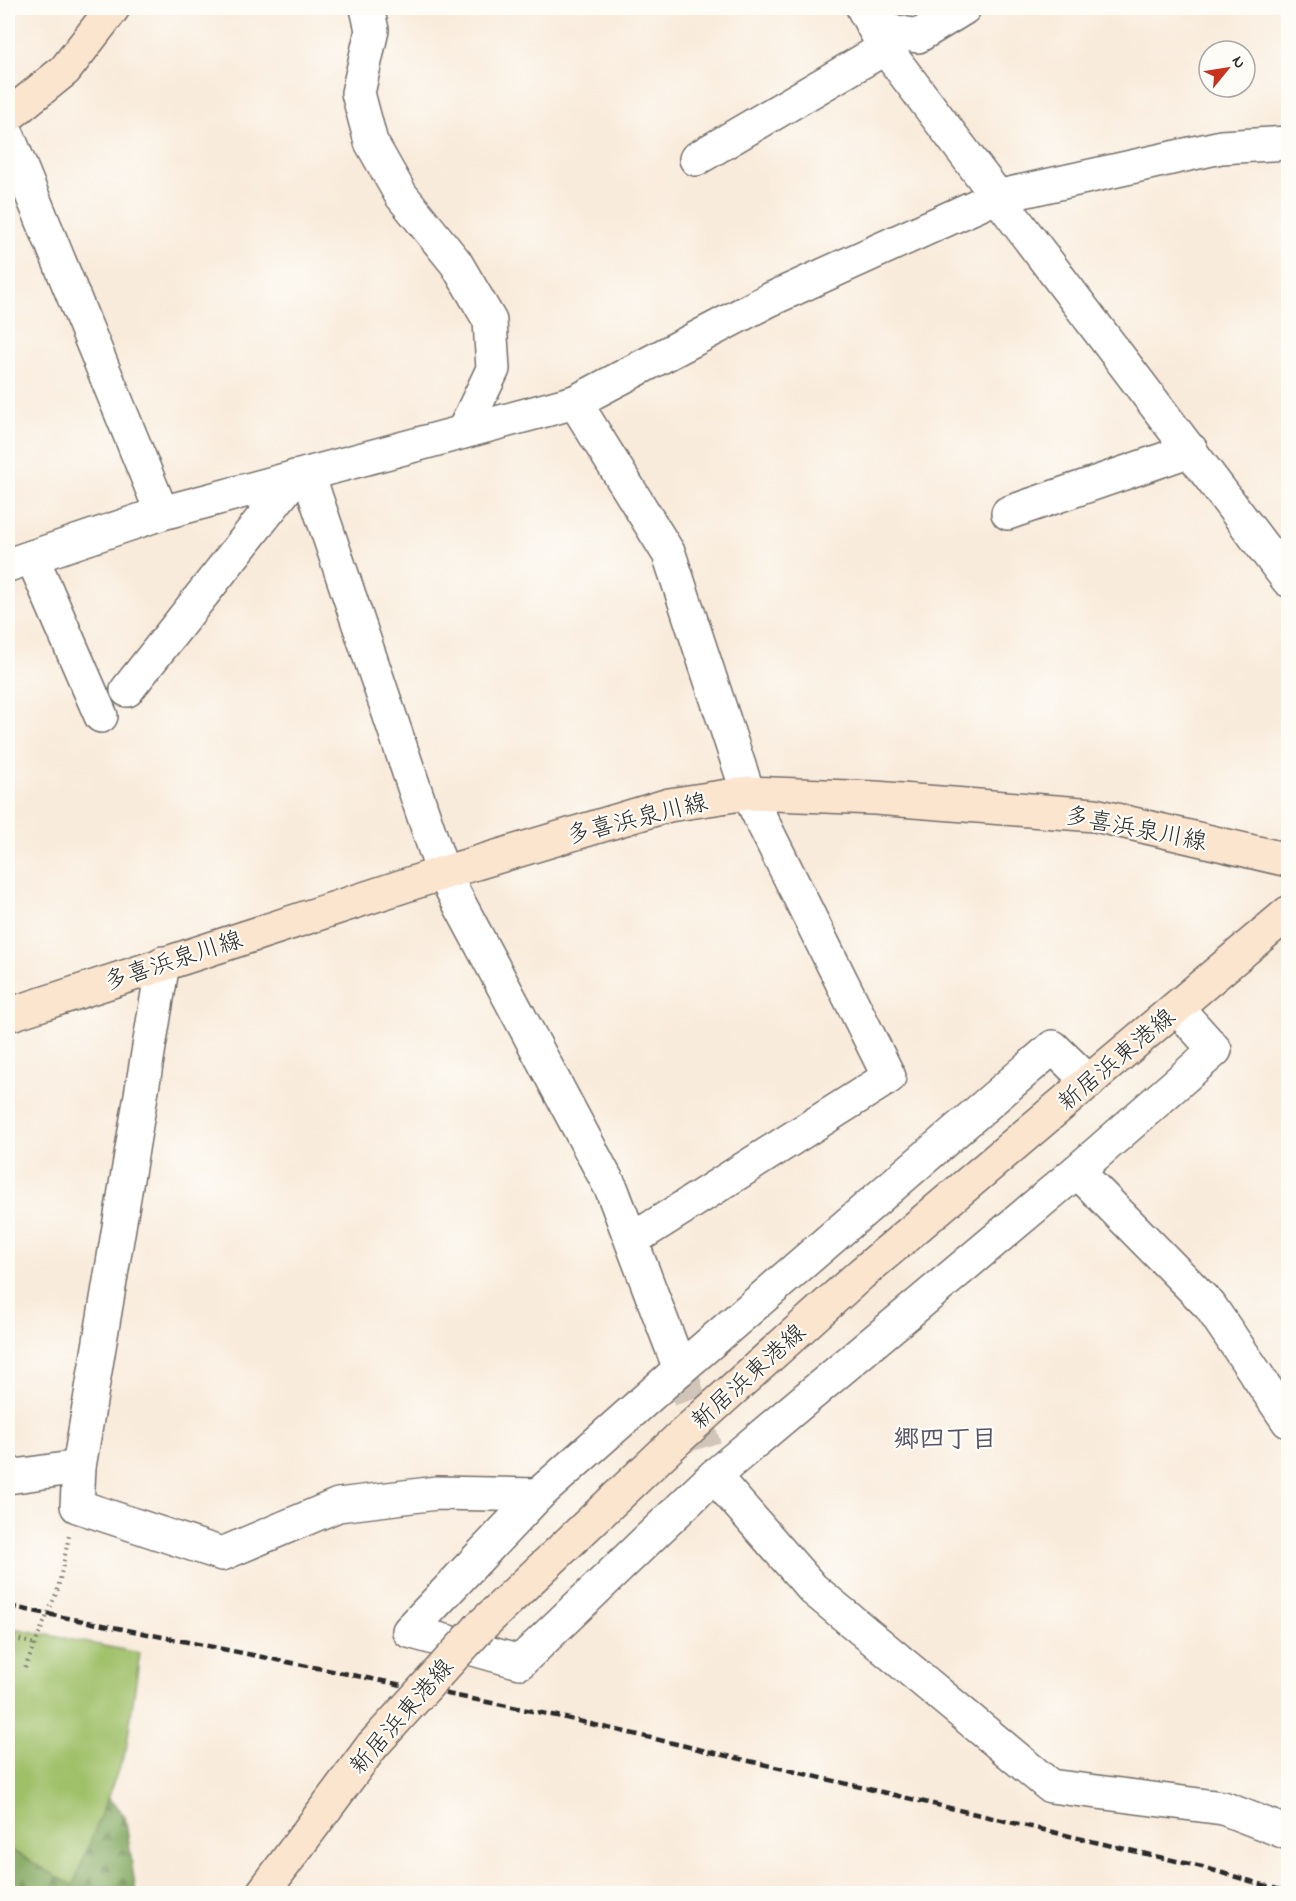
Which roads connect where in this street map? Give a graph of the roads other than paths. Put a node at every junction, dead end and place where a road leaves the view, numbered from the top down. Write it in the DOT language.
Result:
graph roads {
  1 [pos="113,8"];
  2 [pos="367,8"];
  3 [pos="964,8"];
  4 [pos="874,28"];
  5 [pos="8,116"];
  6 [pos="8,136"];
  7 [pos="1288,144"];
  8 [pos="696,159"];
  9 [pos="996,197"];
  10 [pos="575,402"];
  11 [pos="463,432"];
  12 [pos="1191,450"];
  13 [pos="301,475"];
  14 [pos="162,513"];
  15 [pos="1008,513"];
  16 [pos="20,561"];
  17 [pos="1288,579"];
  18 [pos="127,690"];
  19 [pos="101,716"];
  20 [pos="748,794"];
  21 [pos="1288,860"];
  22 [pos="442,873"];
  23 [pos="1288,913"];
  24 [pos="163,963"];
  25 [pos="1177,1008"];
  26 [pos="8,1015"];
  27 [pos="1089,1082"];
  28 [pos="1077,1171"];
  29 [pos="632,1240"];
  30 [pos="680,1369"];
  31 [pos="1288,1421"];
  32 [pos="79,1467"];
  33 [pos="714,1476"];
  34 [pos="8,1477"];
  35 [pos="538,1495"];
  36 [pos="1288,1833"];
  37 [pos="262,1893"];
  1 -- 5 [label="main road"];
  2 -- 11 [label="street"];
  3 -- 4 [label="street"];
  4 -- 8 [label="street"];
  4 -- 9 [label="street"];
  6 -- 14 [label="street"];
  7 -- 9 [label="street"];
  9 -- 10 [label="street"];
  9 -- 12 [label="street"];
  10 -- 11 [label="street"];
  10 -- 20 [label="street"];
  11 -- 13 [label="street"];
  12 -- 15 [label="street"];
  12 -- 17 [label="street"];
  13 -- 14 [label="street"];
  13 -- 18 [label="street"];
  13 -- 22 [label="street"];
  14 -- 16 [label="street"];
  16 -- 19 [label="street"];
  20 -- 21 [label="main road, 多喜浜泉川線"];
  20 -- 22 [label="main road, 多喜浜泉川線"];
  20 -- 29 [label="street"];
  22 -- 24 [label="main road, 多喜浜泉川線"];
  22 -- 29 [label="street"];
  23 -- 25 [label="main road, 新居浜東港線"];
  24 -- 26 [label="main road, 多喜浜泉川線"];
  24 -- 32 [label="street"];
  25 -- 27 [label="main road, 新居浜東港線"];
  25 -- 28 [label="street"];
  27 -- 30 [label="street"];
  27 -- 37 [label="main road, 新居浜東港線, bridge"];
  28 -- 31 [label="street"];
  28 -- 33 [label="street"];
  29 -- 30 [label="street"];
  30 -- 35 [label="street"];
  32 -- 34 [label="street"];
  32 -- 35 [label="street"];
  33 -- 35 [label="street"];
  33 -- 36 [label="street"];
}
